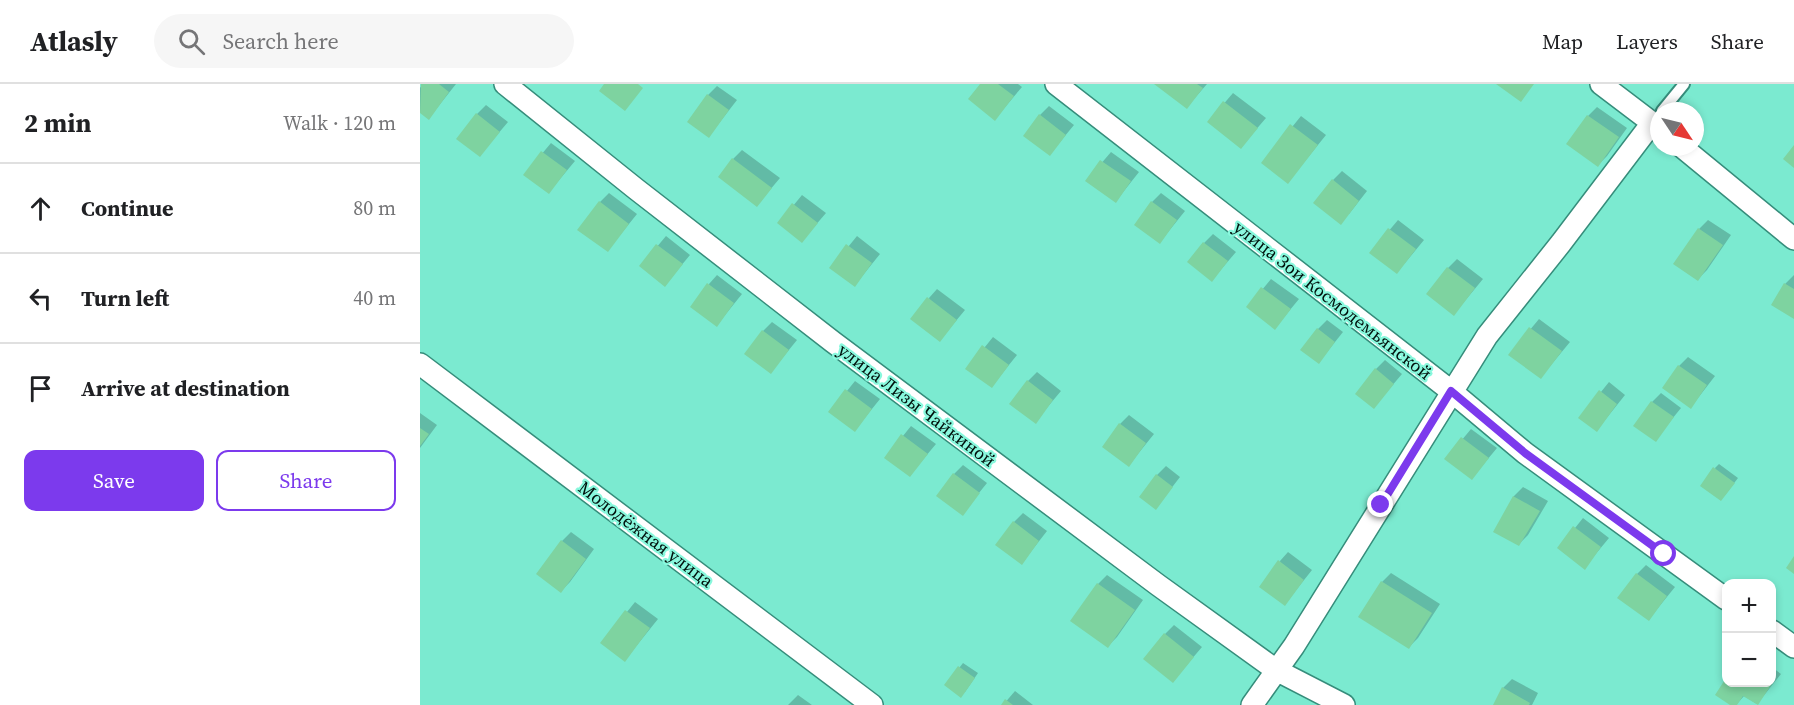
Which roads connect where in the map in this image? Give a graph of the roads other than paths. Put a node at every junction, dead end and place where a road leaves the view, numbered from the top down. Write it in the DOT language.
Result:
graph roads {
  1 [pos="505,84"];
  2 [pos="1056,84"];
  3 [pos="1601,84"];
  4 [pos="1684,84"];
  5 [pos="1671,102"];
  6 [pos="1650,114"];
  7 [pos="1650,129"];
  8 [pos="1693,156"];
  9 [pos="1794,239"];
  10 [pos="420,364"];
  11 [pos="1451,391"];
  12 [pos="1722,596"];
  13 [pos="1775,633"];
  14 [pos="1794,647"];
  15 [pos="1276,670"];
  16 [pos="872,705"];
  17 [pos="1252,705"];
  18 [pos="1344,705"];
  1 -- 15 [label="street, улица Лизы Чайкиной"];
  2 -- 11 [label="street, улица Зои Космодемьянской"];
  3 -- 6 [label="street"];
  4 -- 5 [label="lane"];
  7 -- 11 [label="street"];
  8 -- 9 [label="street"];
  10 -- 16 [label="street, Молодёжная улица"];
  11 -- 12 [label="street, улица Зои Космодемьянской"];
  11 -- 15 [label="street"];
  13 -- 14 [label="street"];
  15 -- 17 [label="street"];
  15 -- 18 [label="street, улица Лизы Чайкиной"];
}
